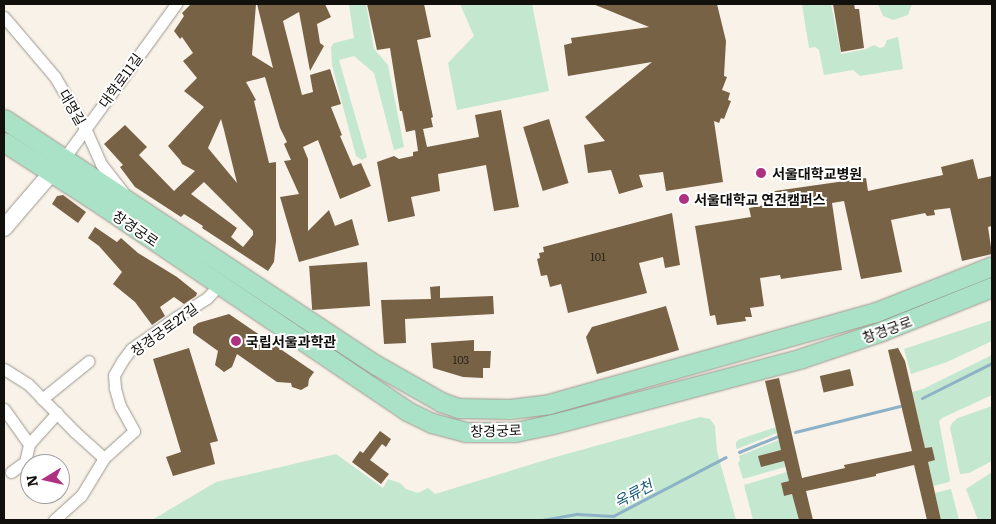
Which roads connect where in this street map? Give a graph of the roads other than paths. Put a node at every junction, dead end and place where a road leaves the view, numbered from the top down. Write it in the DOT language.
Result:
graph roads {
  1 [pos="176,4"];
  2 [pos="4,17"];
  3 [pos="4,118"];
  4 [pos="85,128"];
  5 [pos="4,142"];
  6 [pos="64,157"];
  7 [pos="53,173"];
  8 [pos="132,203"];
  9 [pos="4,228"];
  10 [pos="992,266"];
  11 [pos="219,286"];
  12 [pos="992,287"];
  13 [pos="89,361"];
  14 [pos="4,369"];
  15 [pos="42,399"];
  16 [pos="4,409"];
  17 [pos="57,413"];
  18 [pos="29,444"];
  19 [pos="104,458"];
  20 [pos="11,472"];
  21 [pos="54,520"];
  1 -- 4 [label="street, 대학로11길"];
  2 -- 4 [label="street, 대명길"];
  3 -- 6 [label="main road, 창경궁로"];
  4 -- 6 [label="street, 대학로11길"];
  4 -- 8 [label="street, 대명길"];
  5 -- 7 [label="main road, 창경궁로"];
  6 -- 7 [label="street"];
  6 -- 8 [label="main road, 창경궁로"];
  7 -- 9 [label="street"];
  7 -- 11 [label="main road, 창경궁로"];
  8 -- 10 [label="main road, 창경궁로"];
  11 -- 12 [label="main road, 창경궁로"];
  11 -- 19 [label="street, 창경궁로27길"];
  13 -- 15 [label="street"];
  14 -- 15 [label="street"];
  15 -- 17 [label="street"];
  16 -- 18 [label="street"];
  17 -- 18 [label="street"];
  17 -- 19 [label="street"];
  18 -- 20 [label="street"];
  19 -- 21 [label="street, 창경궁로27길"];
}
